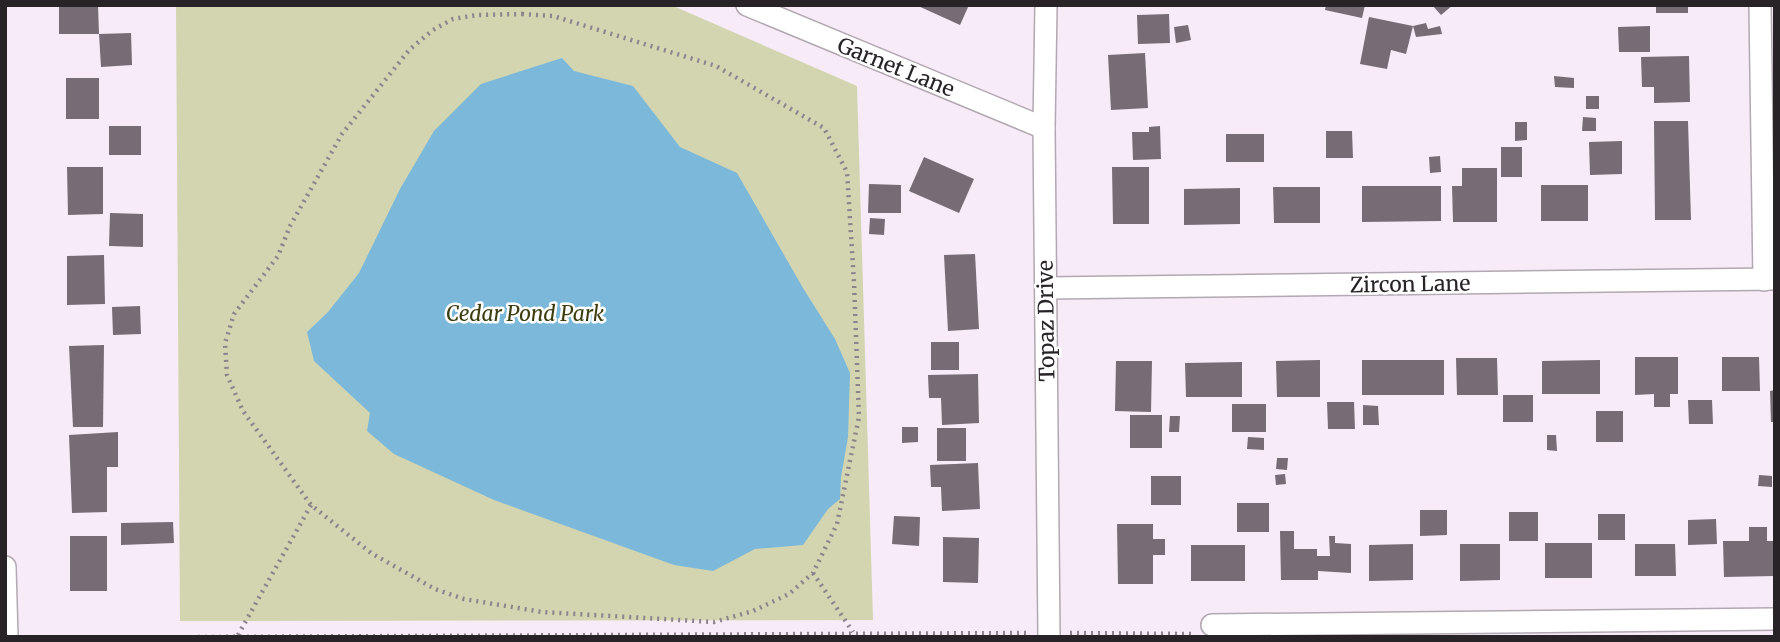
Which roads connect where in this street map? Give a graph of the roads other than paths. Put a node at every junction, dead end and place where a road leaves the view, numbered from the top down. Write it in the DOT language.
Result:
graph roads {
  1 [pos="747,5"];
  2 [pos="1046,5"];
  3 [pos="1760,5"];
  4 [pos="1044,128"];
  5 [pos="1769,279"];
  6 [pos="1046,288"];
  7 [pos="5,567"];
  8 [pos="1775,619"];
  9 [pos="1212,625"];
  10 [pos="1266,630"];
  11 [pos="1049,635"];
  12 [pos="7,637"];
  1 -- 4 [label="street, Garnet Lane"];
  2 -- 4 [label="street, Topaz Drive"];
  3 -- 5 [label="street"];
  4 -- 6 [label="street, Topaz Drive"];
  5 -- 6 [label="street, Zircon Lane"];
  6 -- 11 [label="street, Topaz Drive"];
  7 -- 12 [label="street"];
  8 -- 10 [label="street"];
  9 -- 10 [label="street"];
}
